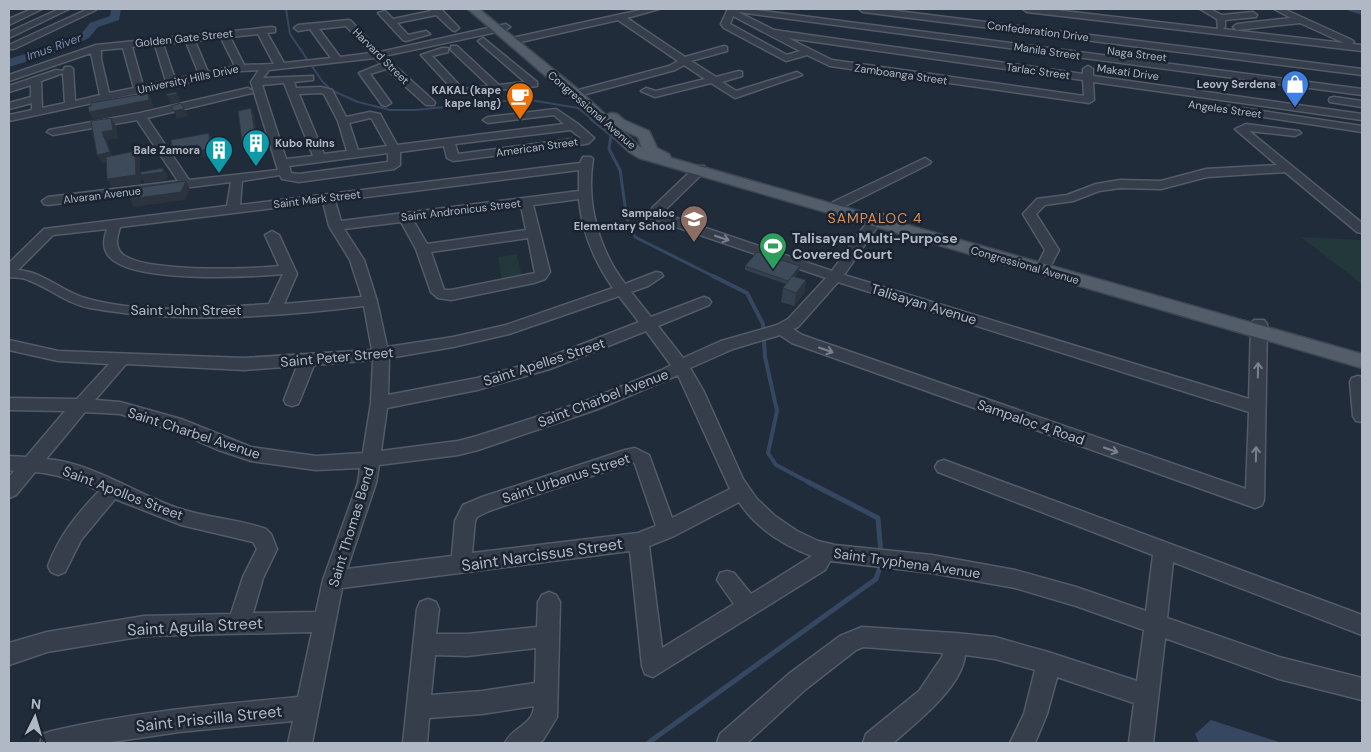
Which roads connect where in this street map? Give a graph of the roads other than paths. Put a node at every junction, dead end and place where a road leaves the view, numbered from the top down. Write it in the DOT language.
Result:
graph roads {
  1 [pos="38,9"];
  2 [pos="65,9"];
  3 [pos="92,9"];
  4 [pos="474,9"];
  5 [pos="483,9"];
  6 [pos="655,9"];
  7 [pos="793,9"];
  8 [pos="863,9"];
  9 [pos="1027,9"];
  10 [pos="1194,9"];
  11 [pos="1204,9"];
  12 [pos="1216,9"];
  13 [pos="436,10"];
  14 [pos="730,10"];
  15 [pos="1048,10"];
  16 [pos="1282,10"];
  17 [pos="392,11"];
  18 [pos="618,16"];
  19 [pos="1221,18"];
  20 [pos="745,19"];
  21 [pos="1301,20"];
  22 [pos="825,21"];
  23 [pos="1132,21"];
  24 [pos="9,22"];
  25 [pos="391,22"];
  26 [pos="313,26"];
  27 [pos="463,26"];
  28 [pos="929,26"];
  29 [pos="1087,26"];
  30 [pos="54,27"];
  31 [pos="298,28"];
  32 [pos="1320,28"];
  33 [pos="73,29"];
  34 [pos="502,29"];
  35 [pos="272,30"];
  36 [pos="445,30"];
  37 [pos="1221,30"];
  38 [pos="261,31"];
  39 [pos="435,32"];
  40 [pos="224,34"];
  41 [pos="773,34"];
  42 [pos="9,36"];
  43 [pos="1255,36"];
  44 [pos="33,37"];
  45 [pos="49,38"];
  46 [pos="189,38"];
  47 [pos="158,41"];
  48 [pos="482,41"];
  49 [pos="1006,41"];
  50 [pos="127,44"];
  51 [pos="1140,44"];
  52 [pos="10,47"];
  53 [pos="96,48"];
  54 [pos="454,48"];
  55 [pos="1169,48"];
  56 [pos="1362,48"];
  57 [pos="724,49"];
  58 [pos="26,50"];
  59 [pos="804,50"];
  60 [pos="1088,52"];
  61 [pos="374,54"];
  62 [pos="918,54"];
  63 [pos="856,56"];
  64 [pos="96,59"];
  65 [pos="337,59"];
  66 [pos="1257,59"];
  67 [pos="684,61"];
  68 [pos="1172,63"];
  69 [pos="387,65"];
  70 [pos="266,67"];
  71 [pos="281,67"];
  72 [pos="241,68"];
  73 [pos="68,69"];
  74 [pos="1345,70"];
  75 [pos="1362,72"];
  76 [pos="739,74"];
  77 [pos="1146,74"];
  78 [pos="797,75"];
  79 [pos="910,75"];
  80 [pos="1264,75"];
  81 [pos="205,76"];
  82 [pos="9,78"];
  83 [pos="310,78"];
  84 [pos="1174,78"];
  85 [pos="36,80"];
  86 [pos="288,80"];
  87 [pos="713,80"];
  88 [pos="172,82"];
  89 [pos="1351,82"];
  90 [pos="252,87"];
  91 [pos="496,88"];
  92 [pos="9,89"];
  93 [pos="139,89"];
  94 [pos="1086,89"];
  95 [pos="1360,89"];
  96 [pos="294,91"];
  97 [pos="646,91"];
  98 [pos="580,93"];
  99 [pos="105,96"];
  100 [pos="37,99"];
  101 [pos="1326,99"];
  102 [pos="430,103"];
  103 [pos="1362,103"];
  104 [pos="70,104"];
  105 [pos="386,104"];
  106 [pos="1276,104"];
  107 [pos="9,106"];
  108 [pos="37,112"];
  109 [pos="140,116"];
  110 [pos="1362,116"];
  111 [pos="1280,117"];
  112 [pos="9,118"];
  113 [pos="488,120"];
  114 [pos="343,121"];
  115 [pos="574,126"];
  116 [pos="1362,129"];
  117 [pos="53,132"];
  118 [pos="1294,134"];
  119 [pos="449,142"];
  120 [pos="394,149"];
  121 [pos="354,154"];
  122 [pos="320,158"];
  123 [pos="283,162"];
  124 [pos="586,162"];
  125 [pos="925,162"];
  126 [pos="1288,168"];
  127 [pos="698,170"];
  128 [pos="275,173"];
  129 [pos="236,178"];
  130 [pos="186,184"];
  131 [pos="586,194"];
  132 [pos="328,198"];
  133 [pos="48,201"];
  134 [pos="526,201"];
  135 [pos="837,205"];
  136 [pos="233,209"];
  137 [pos="405,217"];
  138 [pos="876,219"];
  139 [pos="115,224"];
  140 [pos="336,226"];
  141 [pos="1362,229"];
  142 [pos="535,233"];
  143 [pos="272,235"];
  144 [pos="423,249"];
  145 [pos="1045,264"];
  146 [pos="289,269"];
  147 [pos="9,272"];
  148 [pos="656,276"];
  149 [pos="834,276"];
  150 [pos="622,290"];
  151 [pos="370,301"];
  152 [pos="704,302"];
  153 [pos="274,310"];
  154 [pos="650,324"];
  155 [pos="1259,328"];
  156 [pos="779,330"];
  157 [pos="9,345"];
  158 [pos="1362,353"];
  159 [pos="381,354"];
  160 [pos="122,358"];
  161 [pos="308,360"];
  162 [pos="1362,362"];
  163 [pos="682,368"];
  164 [pos="1362,383"];
  165 [pos="292,400"];
  166 [pos="379,403"];
  167 [pos="9,404"];
  168 [pos="81,405"];
  169 [pos="1257,408"];
  170 [pos="1362,416"];
  171 [pos="371,460"];
  172 [pos="9,463"];
  173 [pos="30,464"];
  174 [pos="944,467"];
  175 [pos="114,488"];
  176 [pos="9,490"];
  177 [pos="741,492"];
  178 [pos="667,530"];
  179 [pos="639,541"];
  180 [pos="1164,551"];
  181 [pos="825,552"];
  182 [pos="461,565"];
  183 [pos="58,566"];
  184 [pos="333,580"];
  185 [pos="727,580"];
  186 [pos="549,602"];
  187 [pos="749,607"];
  188 [pos="428,609"];
  189 [pos="324,622"];
  190 [pos="239,623"];
  191 [pos="1154,624"];
  192 [pos="1362,625"];
  193 [pos="548,636"];
  194 [pos="955,643"];
  195 [pos="425,644"];
  196 [pos="9,654"];
  197 [pos="1048,663"];
  198 [pos="1362,689"];
  199 [pos="546,692"];
  200 [pos="1146,696"];
  201 [pos="307,708"];
  202 [pos="418,708"];
  203 [pos="52,743"];
  204 [pos="300,743"];
  205 [pos="415,743"];
  206 [pos="517,743"];
  207 [pos="729,743"];
  208 [pos="876,743"];
  209 [pos="1022,743"];
  210 [pos="1141,743"];
  1 -- 24 [label="street"];
  2 -- 42 [label="street"];
  3 -- 30 [label="street"];
  4 -- 34 [label="main road, Congressional Avenue"];
  5 -- 34 [label="main road, Congressional Avenue"];
  6 -- 18 [label="street"];
  7 -- 22 [label="street, Naga Street"];
  8 -- 28 [label="street"];
  9 -- 15 [label="street"];
  10 -- 11 [label="street"];
  11 -- 12 [label="street"];
  11 -- 19 [label="street"];
  13 -- 25 [label="street"];
  13 -- 27 [label="street"];
  14 -- 20 [label="street, Zamboanga Street"];
  14 -- 22 [label="street"];
  14 -- 59 [label="street"];
  15 -- 23 [label="street"];
  16 -- 19 [label="street"];
  16 -- 21 [label="street"];
  17 -- 25 [label="street"];
  18 -- 34 [label="street"];
  18 -- 67 [label="street"];
  19 -- 37 [label="street"];
  20 -- 22 [label="street, Makati Drive"];
  20 -- 41 [label="street, Zamboanga Street"];
  21 -- 32 [label="street"];
  21 -- 37 [label="street"];
  22 -- 28 [label="street, Makati Drive"];
  22 -- 28 [label="street, Naga Street"];
  23 -- 37 [label="street"];
  23 -- 51 [label="street"];
  25 -- 39 [label="street"];
  26 -- 31 [label="street, Harvard Street"];
  26 -- 61 [label="street, Harvard Street"];
  26 -- 65 [label="street"];
  27 -- 34 [label="street"];
  27 -- 36 [label="street"];
  28 -- 49 [label="street, Makati Drive"];
  28 -- 49 [label="street, Naga Street"];
  28 -- 62 [label="street"];
  29 -- 60 [label="street"];
  30 -- 33 [label="street"];
  30 -- 44 [label="street"];
  32 -- 43 [label="street"];
  32 -- 56 [label="street"];
  34 -- 48 [label="street"];
  34 -- 61 [label="street, University Hills Drive"];
  34 -- 98 [label="main road, Congressional Avenue"];
  35 -- 38 [label="street, Golden Gate Street"];
  37 -- 43 [label="street"];
  38 -- 40 [label="street, Golden Gate Street"];
  38 -- 71 [label="street"];
  40 -- 46 [label="street, Golden Gate Street"];
  40 -- 72 [label="street"];
  41 -- 59 [label="street, Zamboanga Street"];
  41 -- 62 [label="street, Tarlac Street"];
  43 -- 56 [label="street"];
  44 -- 45 [label="street"];
  44 -- 52 [label="street"];
  46 -- 47 [label="street, Golden Gate Street"];
  46 -- 81 [label="street"];
  47 -- 50 [label="street, Golden Gate Street"];
  47 -- 88 [label="street"];
  48 -- 54 [label="street"];
  48 -- 91 [label="street"];
  49 -- 60 [label="street, Makati Drive"];
  49 -- 60 [label="street, Naga Street"];
  50 -- 53 [label="street, Golden Gate Street"];
  50 -- 93 [label="street"];
  51 -- 55 [label="street, Confederation Drive"];
  51 -- 60 [label="street, Confederation Drive"];
  52 -- 58 [label="street"];
  53 -- 64 [label="street"];
  53 -- 82 [label="street, Golden Gate Street"];
  54 -- 91 [label="street"];
  54 -- 91 [label="street"];
  55 -- 66 [label="street, Confederation Drive"];
  55 -- 68 [label="street"];
  57 -- 67 [label="street"];
  59 -- 63 [label="street"];
  59 -- 79 [label="street, Zamboanga Street"];
  60 -- 68 [label="street, Manila Street"];
  60 -- 77 [label="street, Makati Drive"];
  60 -- 94 [label="street"];
  61 -- 65 [label="street, University Hills Drive"];
  61 -- 69 [label="street, Harvard Street"];
  62 -- 79 [label="street"];
  62 -- 94 [label="street, Tarlac Street"];
  64 -- 73 [label="street"];
  64 -- 99 [label="street"];
  65 -- 71 [label="street, University Hills Drive"];
  66 -- 74 [label="street, Confederation Drive"];
  66 -- 80 [label="street"];
  67 -- 87 [label="street"];
  67 -- 98 [label="street"];
  68 -- 80 [label="street, Manila Street"];
  68 -- 84 [label="street"];
  69 -- 102 [label="street, Harvard Street"];
  69 -- 105 [label="street"];
  70 -- 71 [label="street, University Hills Drive"];
  70 -- 72 [label="street, University Hills Drive"];
  70 -- 90 [label="street"];
  72 -- 81 [label="street, University Hills Drive"];
  73 -- 85 [label="street"];
  73 -- 104 [label="street"];
  74 -- 75 [label="street, Confederation Drive"];
  74 -- 89 [label="street"];
  76 -- 87 [label="street"];
  78 -- 87 [label="street"];
  79 -- 94 [label="street, Zamboanga Street"];
  80 -- 89 [label="street"];
  80 -- 95 [label="street, Manila Street"];
  80 -- 106 [label="street"];
  81 -- 88 [label="street, University Hills Drive"];
  83 -- 86 [label="street"];
  85 -- 92 [label="street"];
  85 -- 100 [label="street"];
  86 -- 90 [label="street"];
  86 -- 96 [label="street"];
  87 -- 97 [label="street"];
  88 -- 93 [label="street, University Hills Drive"];
  89 -- 95 [label="street"];
  90 -- 109 [label="street"];
  90 -- 123 [label="street"];
  93 -- 99 [label="street, University Hills Drive"];
  94 -- 106 [label="street, Tarlac Street"];
  94 -- 111 [label="street, Angeles Street"];
  95 -- 103 [label="street"];
  96 -- 114 [label="street"];
  96 -- 122 [label="street"];
  98 -- 127 [label="main road, Congressional Avenue"];
  99 -- 104 [label="street, University Hills Drive"];
  100 -- 107 [label="street"];
  100 -- 108 [label="street"];
  101 -- 103 [label="street"];
  104 -- 108 [label="street, University Hills Drive"];
  106 -- 110 [label="street, Tarlac Street"];
  106 -- 111 [label="street"];
  108 -- 112 [label="street, University Hills Drive"];
  109 -- 117 [label="street"];
  109 -- 130 [label="street"];
  111 -- 116 [label="street, Angeles Street"];
  113 -- 115 [label="street, American Street"];
  114 -- 120 [label="street"];
  114 -- 121 [label="street"];
  115 -- 119 [label="street"];
  115 -- 119 [label="street, American Street"];
  118 -- 126 [label="street"];
  119 -- 120 [label="street"];
  120 -- 121 [label="street"];
  120 -- 123 [label="street"];
  121 -- 122 [label="street"];
  122 -- 123 [label="street"];
  124 -- 131 [label="street, Saint Tryphena Avenue"];
  124 -- 132 [label="street, Saint Mark Street"];
  125 -- 135 [label="street"];
  126 -- 141 [label="street"];
  126 -- 145 [label="street"];
  127 -- 135 [label="main road, Congressional Avenue"];
  127 -- 138 [label="main road, Congressional Avenue"];
  127 -- 149 [label="street, Talisayan Avenue, one-way"];
  128 -- 129 [label="street, Alvaran Avenue"];
  129 -- 130 [label="street, Alvaran Avenue"];
  129 -- 136 [label="street"];
  130 -- 133 [label="street, Alvaran Avenue"];
  131 -- 134 [label="street, Saint Andronicus Street"];
  131 -- 150 [label="street, Saint Tryphena Avenue"];
  132 -- 136 [label="street, Saint Mark Street"];
  132 -- 140 [label="street, Saint Thomas Bend"];
  134 -- 137 [label="street, Saint Andronicus Street"];
  134 -- 142 [label="street"];
  135 -- 138 [label="main road, Congressional Avenue"];
  136 -- 139 [label="street, Saint Mark Street"];
  137 -- 140 [label="street, Saint Andronicus Street"];
  137 -- 144 [label="street"];
  138 -- 145 [label="main road, Congressional Avenue"];
  138 -- 149 [label="street"];
  138 -- 155 [label="main road, Congressional Avenue"];
  139 -- 146 [label="street"];
  139 -- 147 [label="street, Saint Mark Street"];
  140 -- 151 [label="street, Saint Thomas Bend"];
  142 -- 144 [label="street"];
  142 -- 144 [label="street"];
  143 -- 146 [label="street"];
  145 -- 155 [label="main road, Congressional Avenue"];
  146 -- 153 [label="street"];
  147 -- 153 [label="street, Saint John Street"];
  148 -- 150 [label="street, Saint Peter Street"];
  149 -- 156 [label="street"];
  149 -- 169 [label="street, Talisayan Avenue"];
  150 -- 154 [label="street, Saint Tryphena Avenue"];
  150 -- 159 [label="street, Saint Peter Street"];
  151 -- 153 [label="street, Saint John Street"];
  151 -- 159 [label="street, Saint Thomas Bend"];
  152 -- 154 [label="street, Saint Apelles Street"];
  154 -- 163 [label="street, Saint Tryphena Avenue"];
  154 -- 166 [label="street, Saint Apelles Street"];
  155 -- 158 [label="main road, Congressional Avenue"];
  155 -- 162 [label="main road, Congressional Avenue"];
  169 -- 155 [label="street, Sampaloc 4 Road, one-way"];
  156 -- 163 [label="street, Saint Charbel Avenue"];
  156 -- 169 [label="street, Sampaloc 4 Road, one-way"];
  157 -- 160 [label="street, Saint Peter Street"];
  159 -- 161 [label="street, Saint Peter Street"];
  159 -- 166 [label="street, Saint Thomas Bend"];
  160 -- 161 [label="street, Saint Peter Street"];
  160 -- 168 [label="street"];
  161 -- 165 [label="street"];
  163 -- 171 [label="street, Saint Charbel Avenue"];
  163 -- 177 [label="street, Saint Tryphena Avenue"];
  164 -- 170 [label="street"];
  166 -- 171 [label="street, Saint Thomas Bend"];
  167 -- 168 [label="street, Saint Charbel Avenue"];
  168 -- 171 [label="street, Saint Charbel Avenue"];
  168 -- 173 [label="street"];
  171 -- 184 [label="street, Saint Thomas Bend"];
  172 -- 173 [label="street, Saint Apollos Street"];
  173 -- 175 [label="street, Saint Apollos Street"];
  173 -- 176 [label="street"];
  174 -- 180 [label="street"];
  175 -- 183 [label="street"];
  175 -- 190 [label="street, Saint Apollos Street"];
  177 -- 178 [label="street, Saint Narcissus Street"];
  177 -- 181 [label="street, Saint Tryphena Avenue"];
  178 -- 179 [label="street, Saint Narcissus Street"];
  178 -- 182 [label="street, Saint Urbanus Street"];
  179 -- 182 [label="street, Saint Narcissus Street"];
  179 -- 187 [label="street"];
  180 -- 191 [label="street"];
  180 -- 192 [label="street"];
  181 -- 187 [label="street"];
  181 -- 191 [label="street, Saint Tryphena Avenue"];
  182 -- 184 [label="street, Saint Narcissus Street"];
  184 -- 189 [label="street, Saint Thomas Bend"];
  185 -- 187 [label="street"];
  186 -- 193 [label="street"];
  188 -- 195 [label="street"];
  189 -- 190 [label="street, Saint Aguila Street"];
  189 -- 201 [label="street, Saint Thomas Bend"];
  190 -- 196 [label="street, Saint Aguila Street"];
  191 -- 198 [label="street, Saint Tryphena Avenue"];
  191 -- 200 [label="street"];
  193 -- 195 [label="street"];
  193 -- 199 [label="street"];
  194 -- 197 [label="street"];
  194 -- 207 [label="street"];
  194 -- 208 [label="street"];
  195 -- 202 [label="street"];
  197 -- 200 [label="street"];
  197 -- 209 [label="street"];
  199 -- 202 [label="street"];
  199 -- 206 [label="street"];
  200 -- 210 [label="street"];
  201 -- 203 [label="street, Saint Priscilla Street"];
  201 -- 204 [label="street, Saint Thomas Bend"];
  202 -- 205 [label="street"];
}
